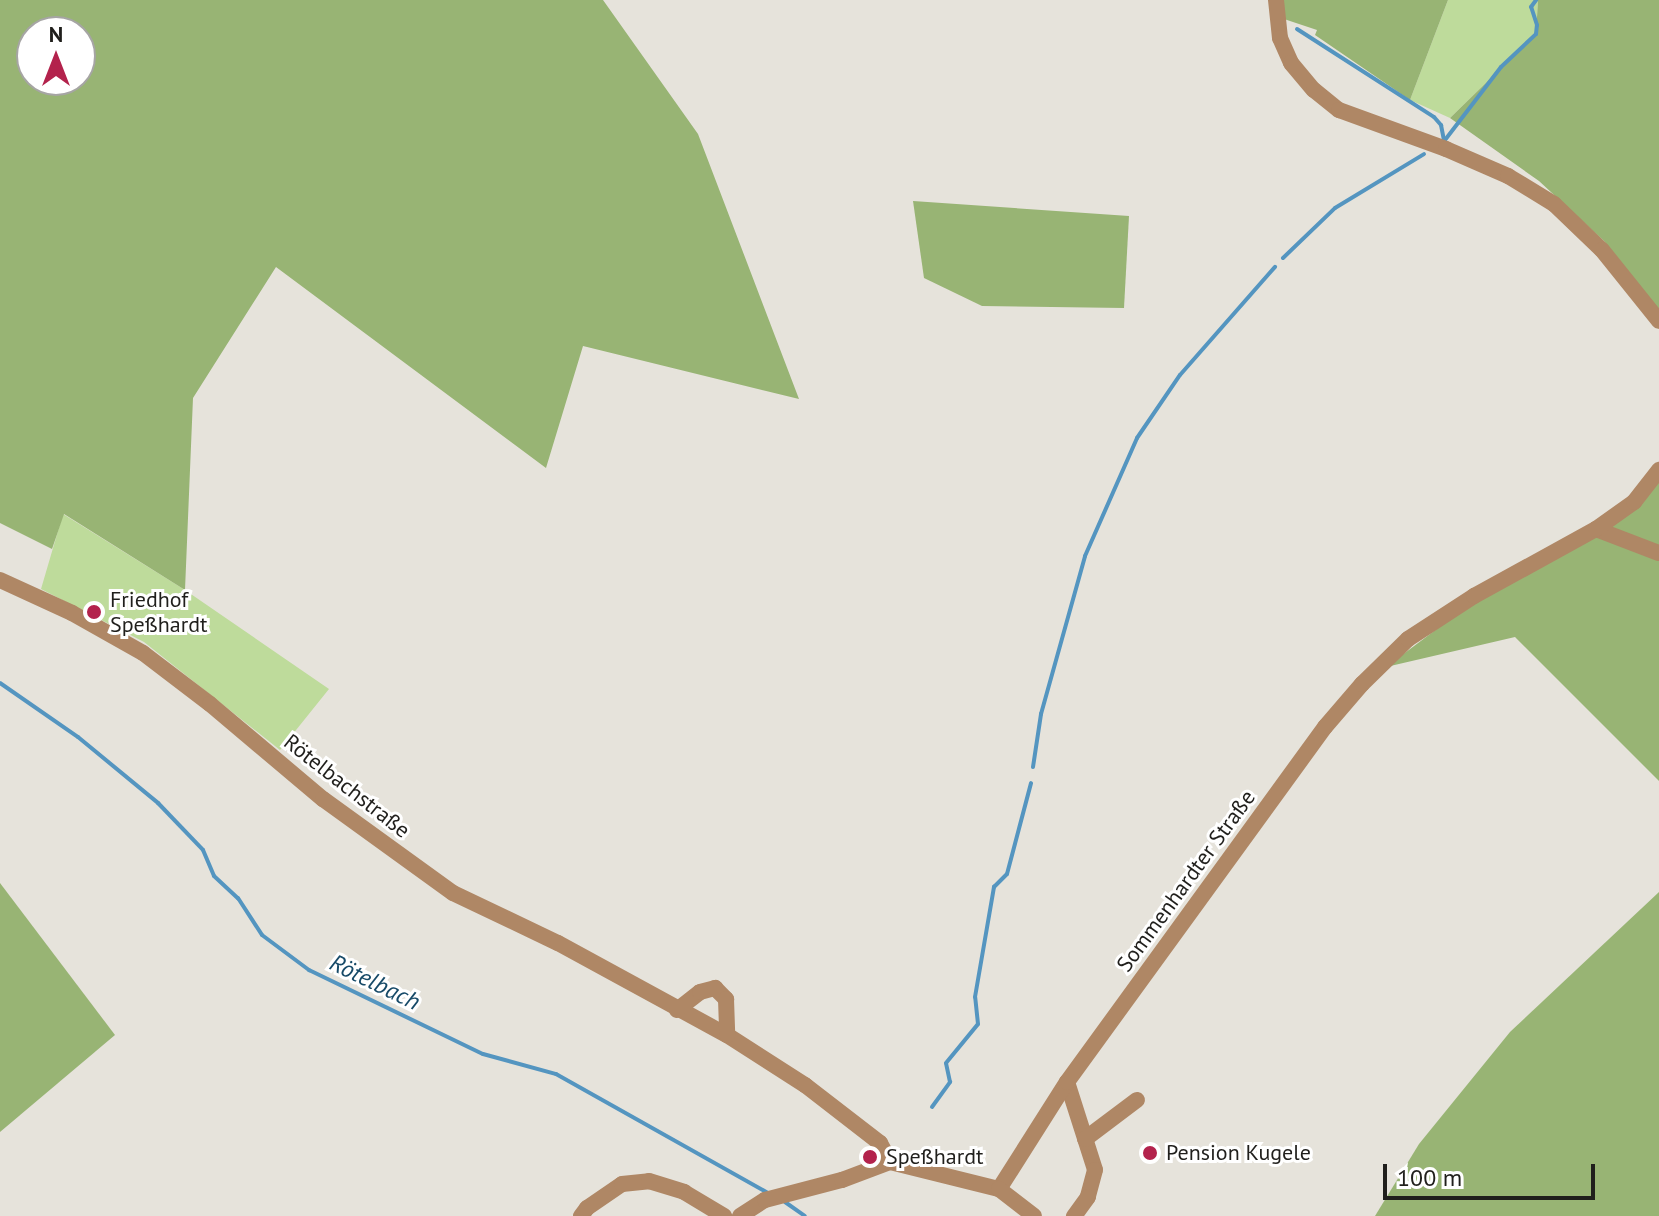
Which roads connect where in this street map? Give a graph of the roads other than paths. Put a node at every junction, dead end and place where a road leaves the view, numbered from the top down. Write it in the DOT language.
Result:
graph roads {
  1 [pos="1272,3"];
  2 [pos="1659,321"];
  3 [pos="1659,470"];
  4 [pos="1596,529"];
  5 [pos="1659,553"];
  6 [pos="0,580"];
  7 [pos="677,1010"];
  8 [pos="727,1035"];
  9 [pos="1067,1082"];
  10 [pos="1137,1100"];
  11 [pos="1085,1139"];
  12 [pos="890,1162"];
  13 [pos="999,1189"];
  14 [pos="581,1216"];
  15 [pos="724,1216"];
  16 [pos="740,1216"];
  17 [pos="1034,1216"];
  18 [pos="1074,1216"];
  1 -- 2 [label="street"];
  3 -- 4 [label="street, Sommenhardter Straße"];
  4 -- 5 [label="street"];
  4 -- 9 [label="street, Sommenhardter Straße"];
  6 -- 7 [label="street, Rötelbachstraße"];
  7 -- 8 [label="street, Rötelbachstraße"];
  7 -- 8 [label="street"];
  8 -- 12 [label="street, Rötelbachstraße"];
  9 -- 11 [label="street"];
  9 -- 13 [label="street, Sommenhardter Straße"];
  10 -- 11 [label="street"];
  11 -- 18 [label="street"];
  12 -- 13 [label="street"];
  12 -- 16 [label="street"];
  13 -- 17 [label="street"];
  14 -- 15 [label="street"];
}
